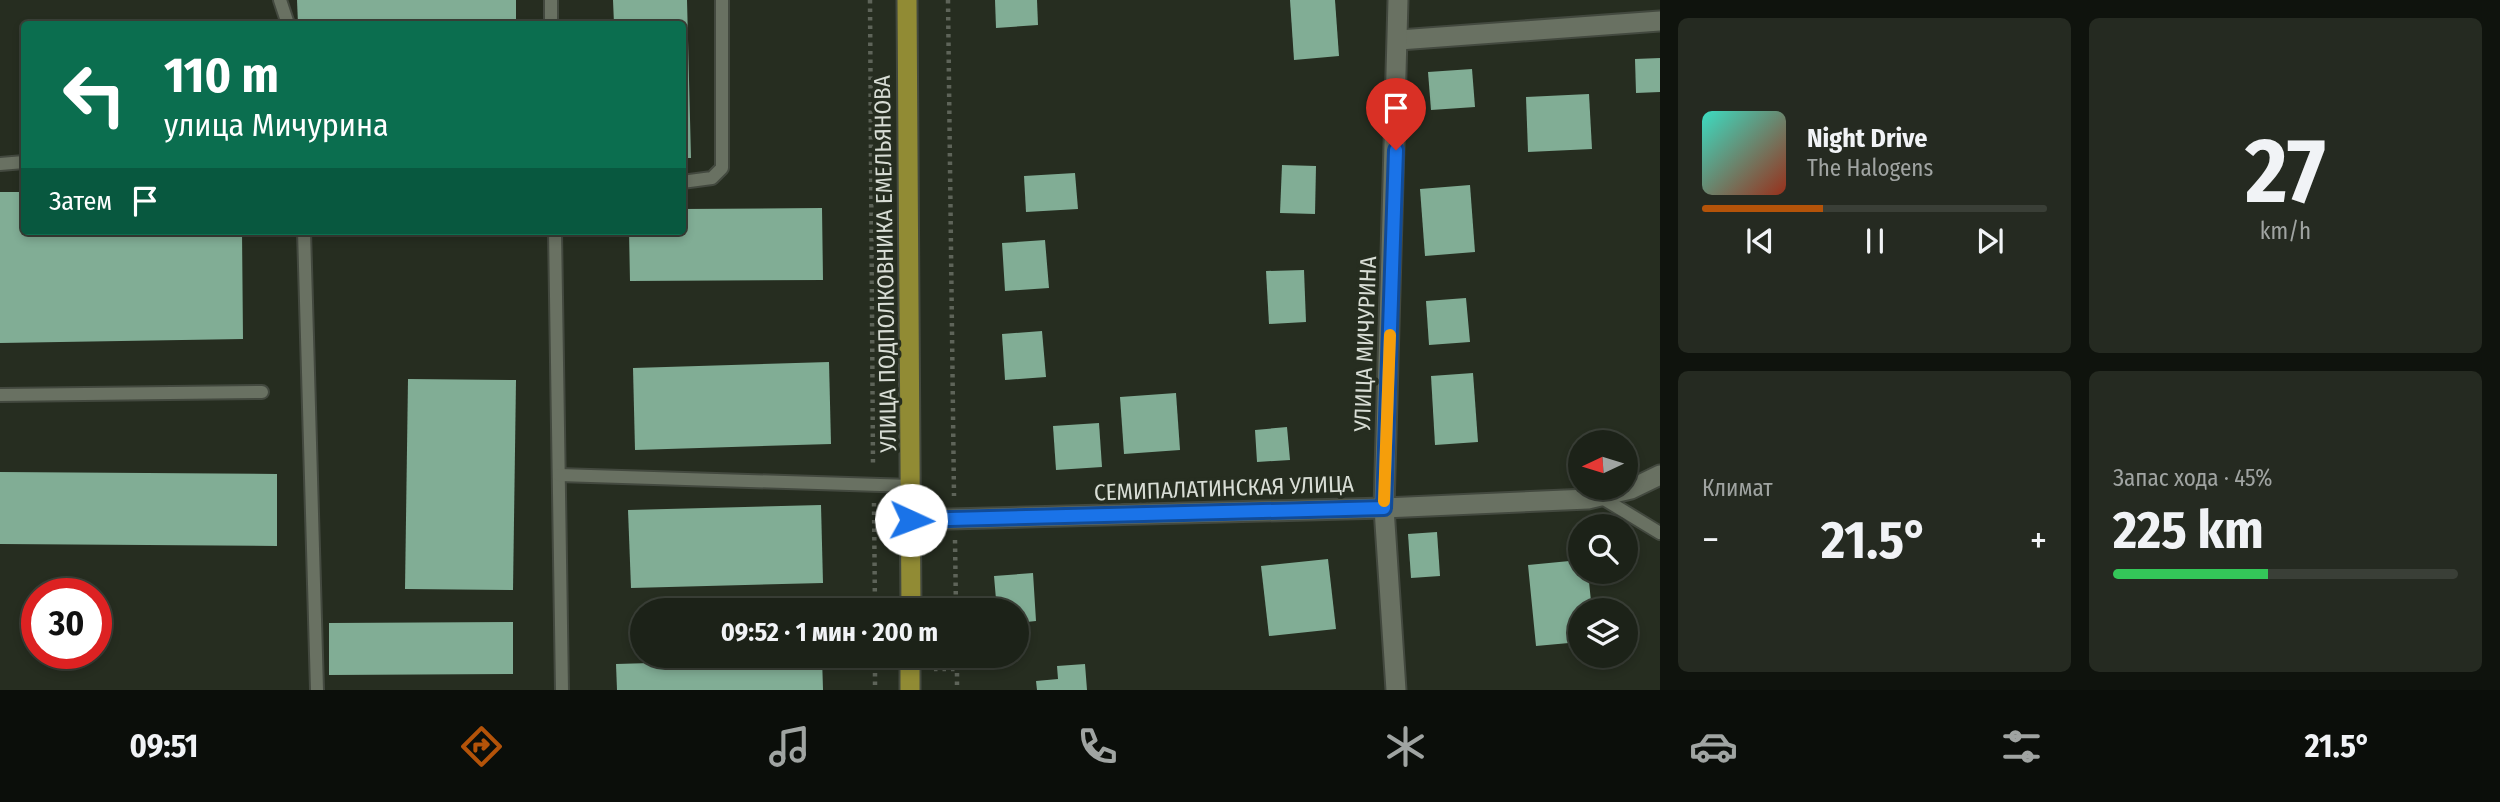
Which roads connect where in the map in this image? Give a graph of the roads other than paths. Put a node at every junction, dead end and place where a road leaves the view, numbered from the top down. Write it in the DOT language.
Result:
graph roads {
  1 [pos="280,0"];
  2 [pos="551,0"];
  3 [pos="722,0"];
  4 [pos="907,0"];
  5 [pos="1398,0"];
  6 [pos="287,21"];
  7 [pos="551,21"];
  8 [pos="1660,21"];
  9 [pos="1399,40"];
  10 [pos="21,162"];
  11 [pos="0,164"];
  12 [pos="686,181"];
  13 [pos="304,235"];
  14 [pos="555,235"];
  15 [pos="262,392"];
  16 [pos="0,395"];
  17 [pos="559,475"];
  18 [pos="1660,475"];
  19 [pos="912,486"];
  20 [pos="1638,486"];
  21 [pos="1568,498"];
  22 [pos="1606,500"];
  23 [pos="1384,508"];
  24 [pos="911,520"];
  25 [pos="1660,533"];
  26 [pos="911,598"];
  27 [pos="910,668"];
  28 [pos="317,690"];
  29 [pos="562,690"];
  30 [pos="910,690"];
  31 [pos="1396,690"];
  1 -- 6 [label="lane"];
  2 -- 7 [label="lane"];
  3 -- 12 [label="lane"];
  4 -- 19 [label="main road, УЛИЦА ПОДПОЛКОВНИКА ЕМЕЛЬЯНОВА"];
  5 -- 9 [label="street, УЛИЦА МИЧУРИНА"];
  8 -- 9 [label="street"];
  9 -- 23 [label="street, УЛИЦА МИЧУРИНА"];
  10 -- 11 [label="lane"];
  13 -- 28 [label="lane"];
  14 -- 17 [label="lane"];
  15 -- 16 [label="lane"];
  17 -- 19 [label="lane"];
  17 -- 29 [label="lane"];
  18 -- 20 [label="street, СЕМИПАЛАТИНСКАЯ УЛИЦА"];
  19 -- 24 [label="main road, УЛИЦА ПОДПОЛКОВНИКА ЕМЕЛЬЯНОВА"];
  21 -- 23 [label="street, СЕМИПАЛАТИНСКАЯ УЛИЦА"];
  22 -- 25 [label="lane"];
  23 -- 24 [label="street, СЕМИПАЛАТИНСКАЯ УЛИЦА"];
  23 -- 31 [label="street, УЛИЦА МИЧУРИНА"];
  24 -- 26 [label="main road, УЛИЦА ПОДПОЛКОВНИКА ЕМЕЛЬЯНОВА"];
  27 -- 30 [label="main road"];
}
